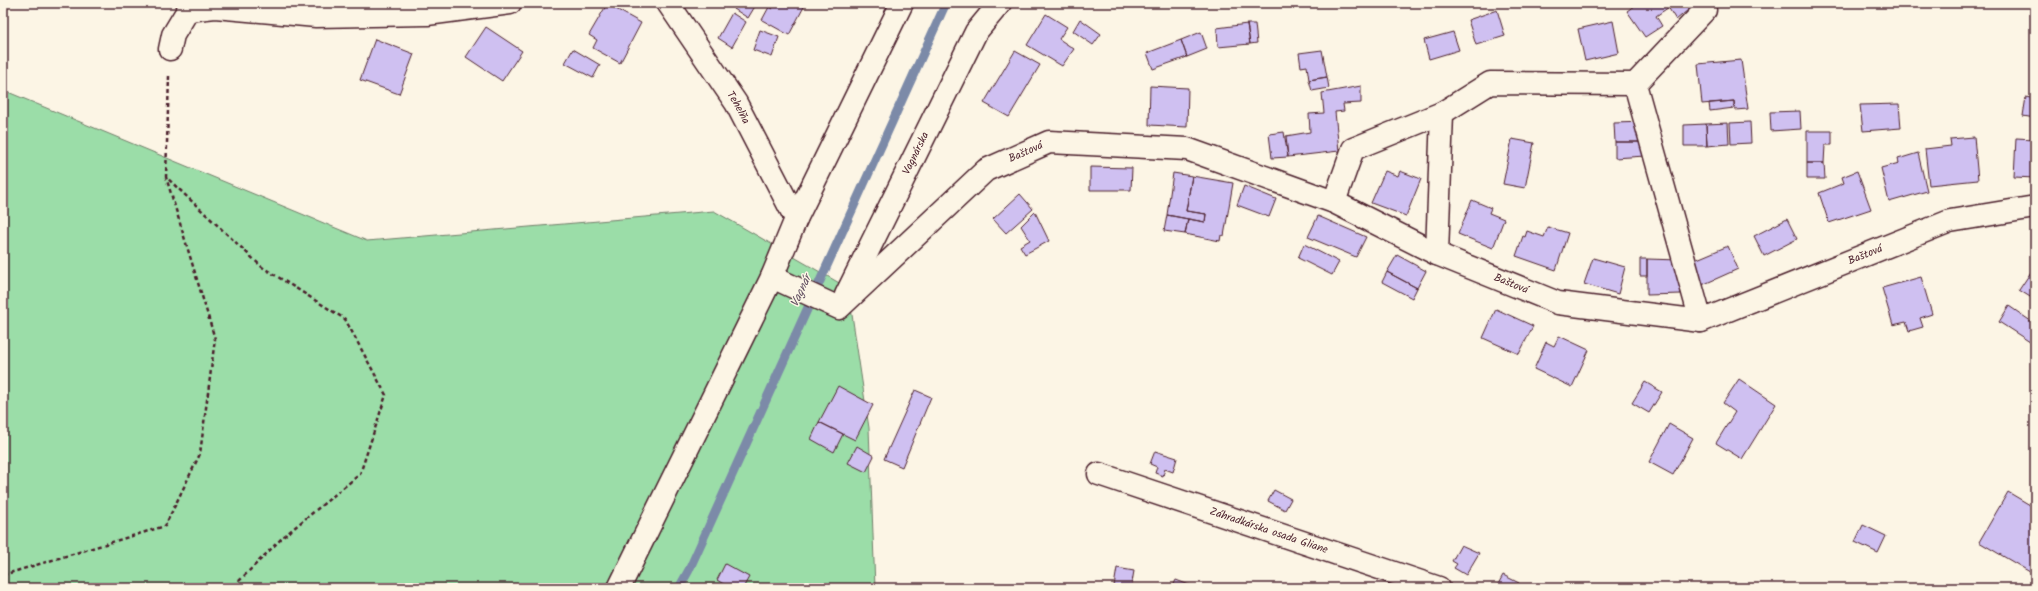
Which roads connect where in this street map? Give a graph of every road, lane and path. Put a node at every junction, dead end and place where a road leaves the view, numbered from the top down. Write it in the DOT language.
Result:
graph roads {
  1 [pos="510,3"];
  2 [pos="668,3"];
  3 [pos="902,3"];
  4 [pos="1000,3"];
  5 [pos="1705,10"];
  6 [pos="170,49"];
  7 [pos="1635,84"];
  8 [pos="1442,113"];
  9 [pos="166,177"];
  10 [pos="1334,202"];
  11 [pos="2035,207"];
  12 [pos="796,218"];
  13 [pos="1437,254"];
  14 [pos="772,277"];
  15 [pos="839,308"];
  16 [pos="1701,321"];
  17 [pos="1099,474"];
  18 [pos="3,575"];
  19 [pos="232,588"];
  20 [pos="619,588"];
  21 [pos="1439,588"];
  1 -- 6 [label="street"];
  2 -- 12 [label="street, Tehelňa"];
  3 -- 12 [label="street"];
  4 -- 15 [label="street, Vagnárska"];
  5 -- 7 [label="street"];
  6 -- 9 [label="path"];
  7 -- 8 [label="street"];
  7 -- 16 [label="street"];
  8 -- 10 [label="street"];
  8 -- 13 [label="street"];
  9 -- 18 [label="path"];
  9 -- 19 [label="path"];
  10 -- 13 [label="street, Baštová"];
  10 -- 15 [label="street, Baštová"];
  11 -- 16 [label="street, Baštová"];
  12 -- 14 [label="street"];
  13 -- 16 [label="street, Baštová"];
  14 -- 15 [label="street"];
  14 -- 20 [label="street"];
  17 -- 21 [label="street, Záhradkárska osada Gliane"];
}
